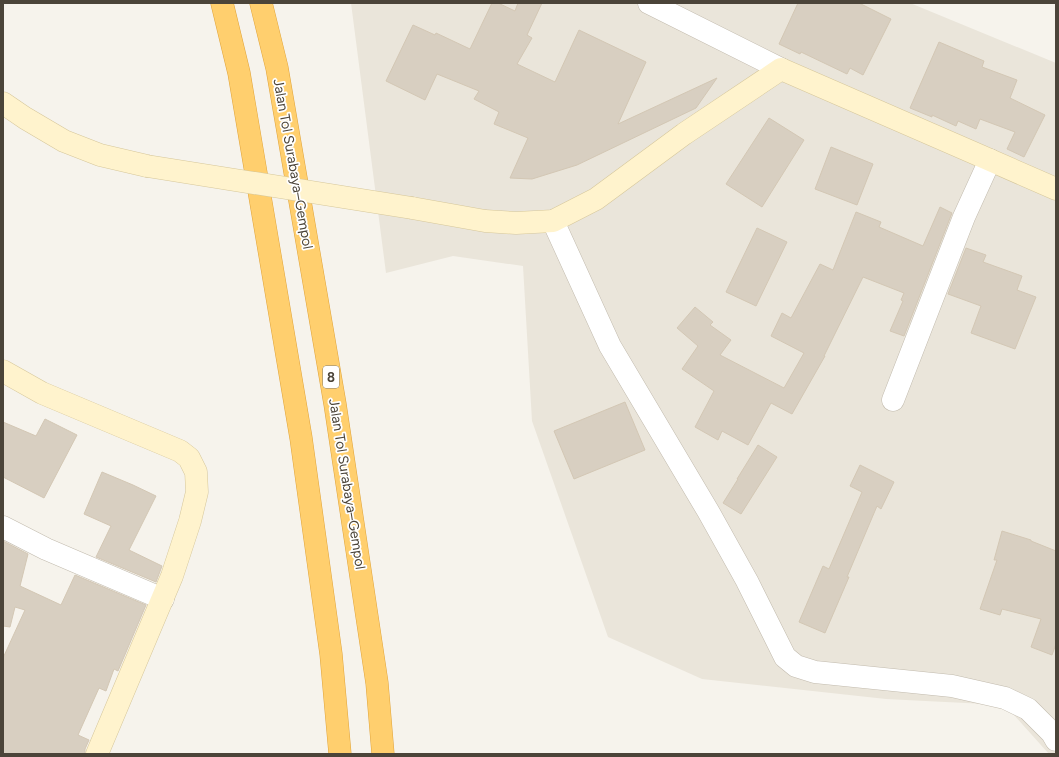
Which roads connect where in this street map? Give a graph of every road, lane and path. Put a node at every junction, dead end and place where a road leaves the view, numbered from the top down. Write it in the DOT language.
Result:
graph roads {
  1 [pos="222,3"];
  2 [pos="262,3"];
  3 [pos="649,3"];
  4 [pos="781,69"];
  5 [pos="3,103"];
  6 [pos="990,160"];
  7 [pos="1056,189"];
  8 [pos="553,221"];
  9 [pos="3,371"];
  10 [pos="893,400"];
  11 [pos="3,527"];
  12 [pos="163,599"];
  13 [pos="1056,740"];
  14 [pos="97,754"];
  15 [pos="340,754"];
  16 [pos="383,754"];
  1 -- 15 [label="highway"];
  2 -- 16 [label="highway, Jalan Tol Surabaya–Gempol / 8"];
  3 -- 4 [label="street"];
  4 -- 6 [label="street"];
  4 -- 8 [label="street"];
  5 -- 8 [label="street, bridge"];
  6 -- 7 [label="street"];
  6 -- 10 [label="street"];
  8 -- 13 [label="street"];
  9 -- 12 [label="street"];
  11 -- 12 [label="street"];
  12 -- 14 [label="street"];
}
